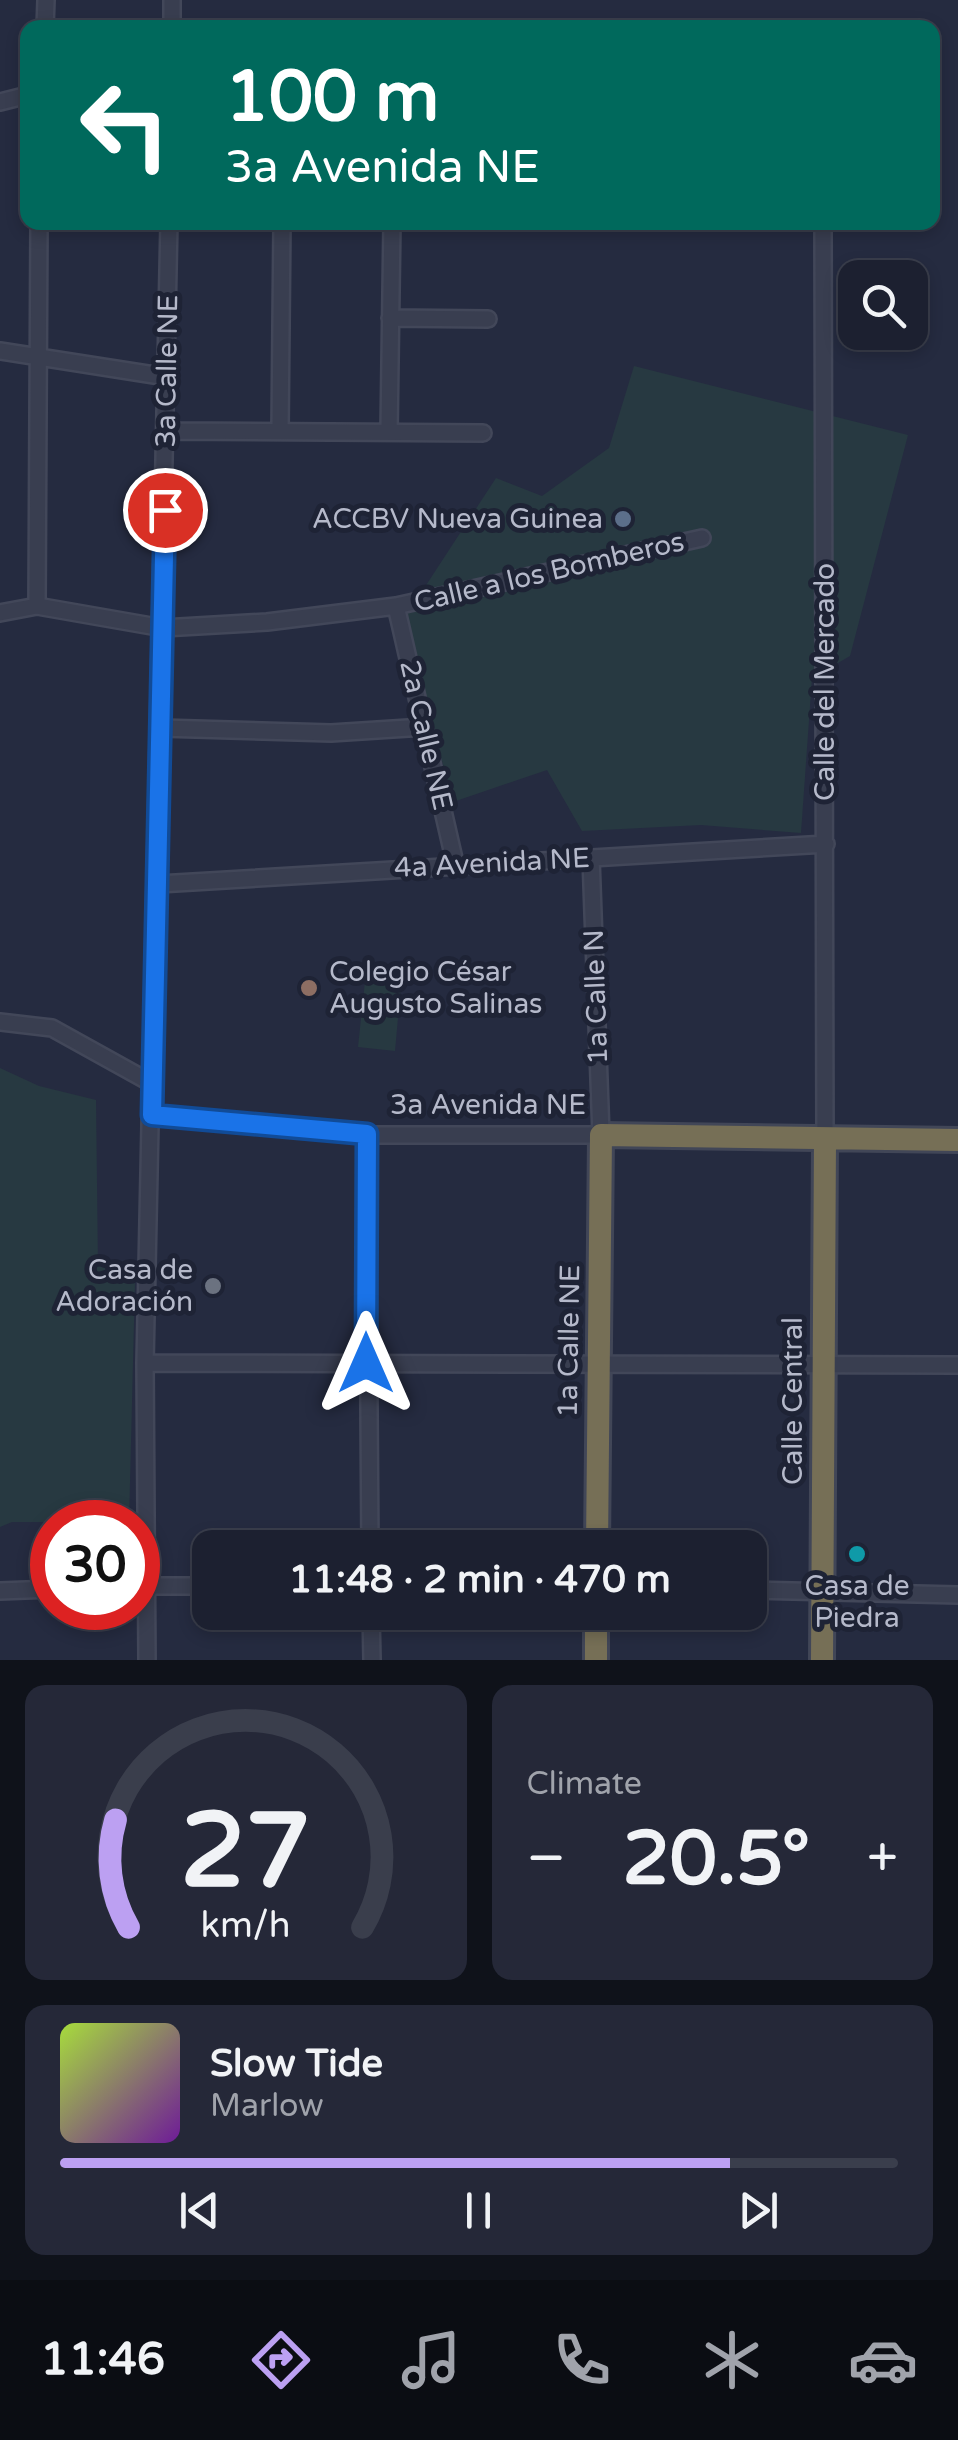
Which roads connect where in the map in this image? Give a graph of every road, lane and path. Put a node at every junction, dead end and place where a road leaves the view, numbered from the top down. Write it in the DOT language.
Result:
graph roads {
  1 [pos="39,230"];
  2 [pos="169,230"];
  3 [pos="282,230"];
  4 [pos="392,230"];
  5 [pos="824,230"];
  6 [pos="390,318"];
  7 [pos="488,319"];
  8 [pos="0,351"];
  9 [pos="36,357"];
  10 [pos="167,377"];
  11 [pos="166,431"];
  12 [pos="280,432"];
  13 [pos="389,432"];
  14 [pos="482,433"];
  15 [pos="702,538"];
  16 [pos="37,606"];
  17 [pos="396,606"];
  18 [pos="0,613"];
  19 [pos="163,628"];
  20 [pos="161,728"];
  21 [pos="424,728"];
  22 [pos="826,844"];
  23 [pos="591,858"];
  24 [pos="455,863"];
  25 [pos="158,884"];
  26 [pos="0,1022"];
  27 [pos="153,1084"];
  28 [pos="152,1115"];
  29 [pos="367,1134"];
  30 [pos="601,1135"];
  31 [pos="958,1140"];
  32 [pos="824,1141"];
  33 [pos="145,1363"];
  34 [pos="366,1363"];
  35 [pos="599,1364"];
  36 [pos="958,1365"];
  37 [pos="824,1366"];
  38 [pos="144,1500"];
  39 [pos="370,1530"];
  40 [pos="597,1530"];
  41 [pos="160,1586"];
  42 [pos="192,1586"];
  43 [pos="30,1590"];
  44 [pos="767,1590"];
  45 [pos="823,1590"];
  46 [pos="0,1591"];
  47 [pos="958,1594"];
  48 [pos="145,1630"];
  49 [pos="371,1630"];
  50 [pos="596,1630"];
  51 [pos="147,1660"];
  52 [pos="372,1660"];
  53 [pos="596,1660"];
  54 [pos="822,1660"];
  1 -- 9 [label="street"];
  2 -- 10 [label="street, 3a Calle NE"];
  3 -- 12 [label="street"];
  4 -- 6 [label="street"];
  5 -- 22 [label="street, Calle del Mercado"];
  6 -- 7 [label="street"];
  6 -- 13 [label="street"];
  8 -- 9 [label="street"];
  9 -- 10 [label="street"];
  9 -- 16 [label="street"];
  10 -- 11 [label="street, 3a Calle NE"];
  11 -- 12 [label="street"];
  11 -- 19 [label="street, 3a Calle NE"];
  12 -- 13 [label="street"];
  13 -- 14 [label="street"];
  15 -- 17 [label="street, Calle a los Bomberos"];
  16 -- 18 [label="street"];
  16 -- 19 [label="street, Calle a los Bomberos"];
  17 -- 19 [label="street, Calle a los Bomberos"];
  17 -- 21 [label="street, 2a Calle NE"];
  19 -- 20 [label="street, 3a Calle NE"];
  20 -- 21 [label="street"];
  20 -- 25 [label="street, 3a Calle NE"];
  21 -- 24 [label="street, 2a Calle NE"];
  22 -- 23 [label="street, 4a Avenida NE"];
  22 -- 32 [label="street, Calle del Mercado"];
  23 -- 24 [label="street, 4a Avenida NE"];
  23 -- 30 [label="street, 1a Calle N"];
  24 -- 25 [label="street, 4a Avenida NE"];
  25 -- 27 [label="street, 3a Calle NE"];
  26 -- 27 [label="street"];
  27 -- 28 [label="street, 3a Calle NE"];
  28 -- 29 [label="street, 3a Avenida NE"];
  28 -- 33 [label="street, 3a Calle NE"];
  29 -- 30 [label="street, 3a Avenida NE"];
  29 -- 34 [label="street"];
  30 -- 32 [label="highway, 3a Avenida NE"];
  30 -- 35 [label="highway, 1a Calle NE"];
  31 -- 32 [label="highway, 3a Avenida NE"];
  32 -- 37 [label="highway, Calle Central"];
  33 -- 34 [label="street"];
  33 -- 38 [label="street, 3a Calle NE"];
  34 -- 35 [label="street"];
  34 -- 39 [label="street"];
  35 -- 37 [label="street"];
  35 -- 40 [label="highway, 1a Calle NE"];
  36 -- 37 [label="street"];
  37 -- 45 [label="highway, Calle Central"];
  41 -- 42 [label="street"];
  43 -- 46 [label="street"];
  44 -- 45 [label="street"];
  45 -- 47 [label="street"];
  45 -- 54 [label="highway, Calle Central"];
  48 -- 51 [label="street, 3a Calle NE"];
  49 -- 52 [label="street"];
  50 -- 53 [label="highway"];
}
